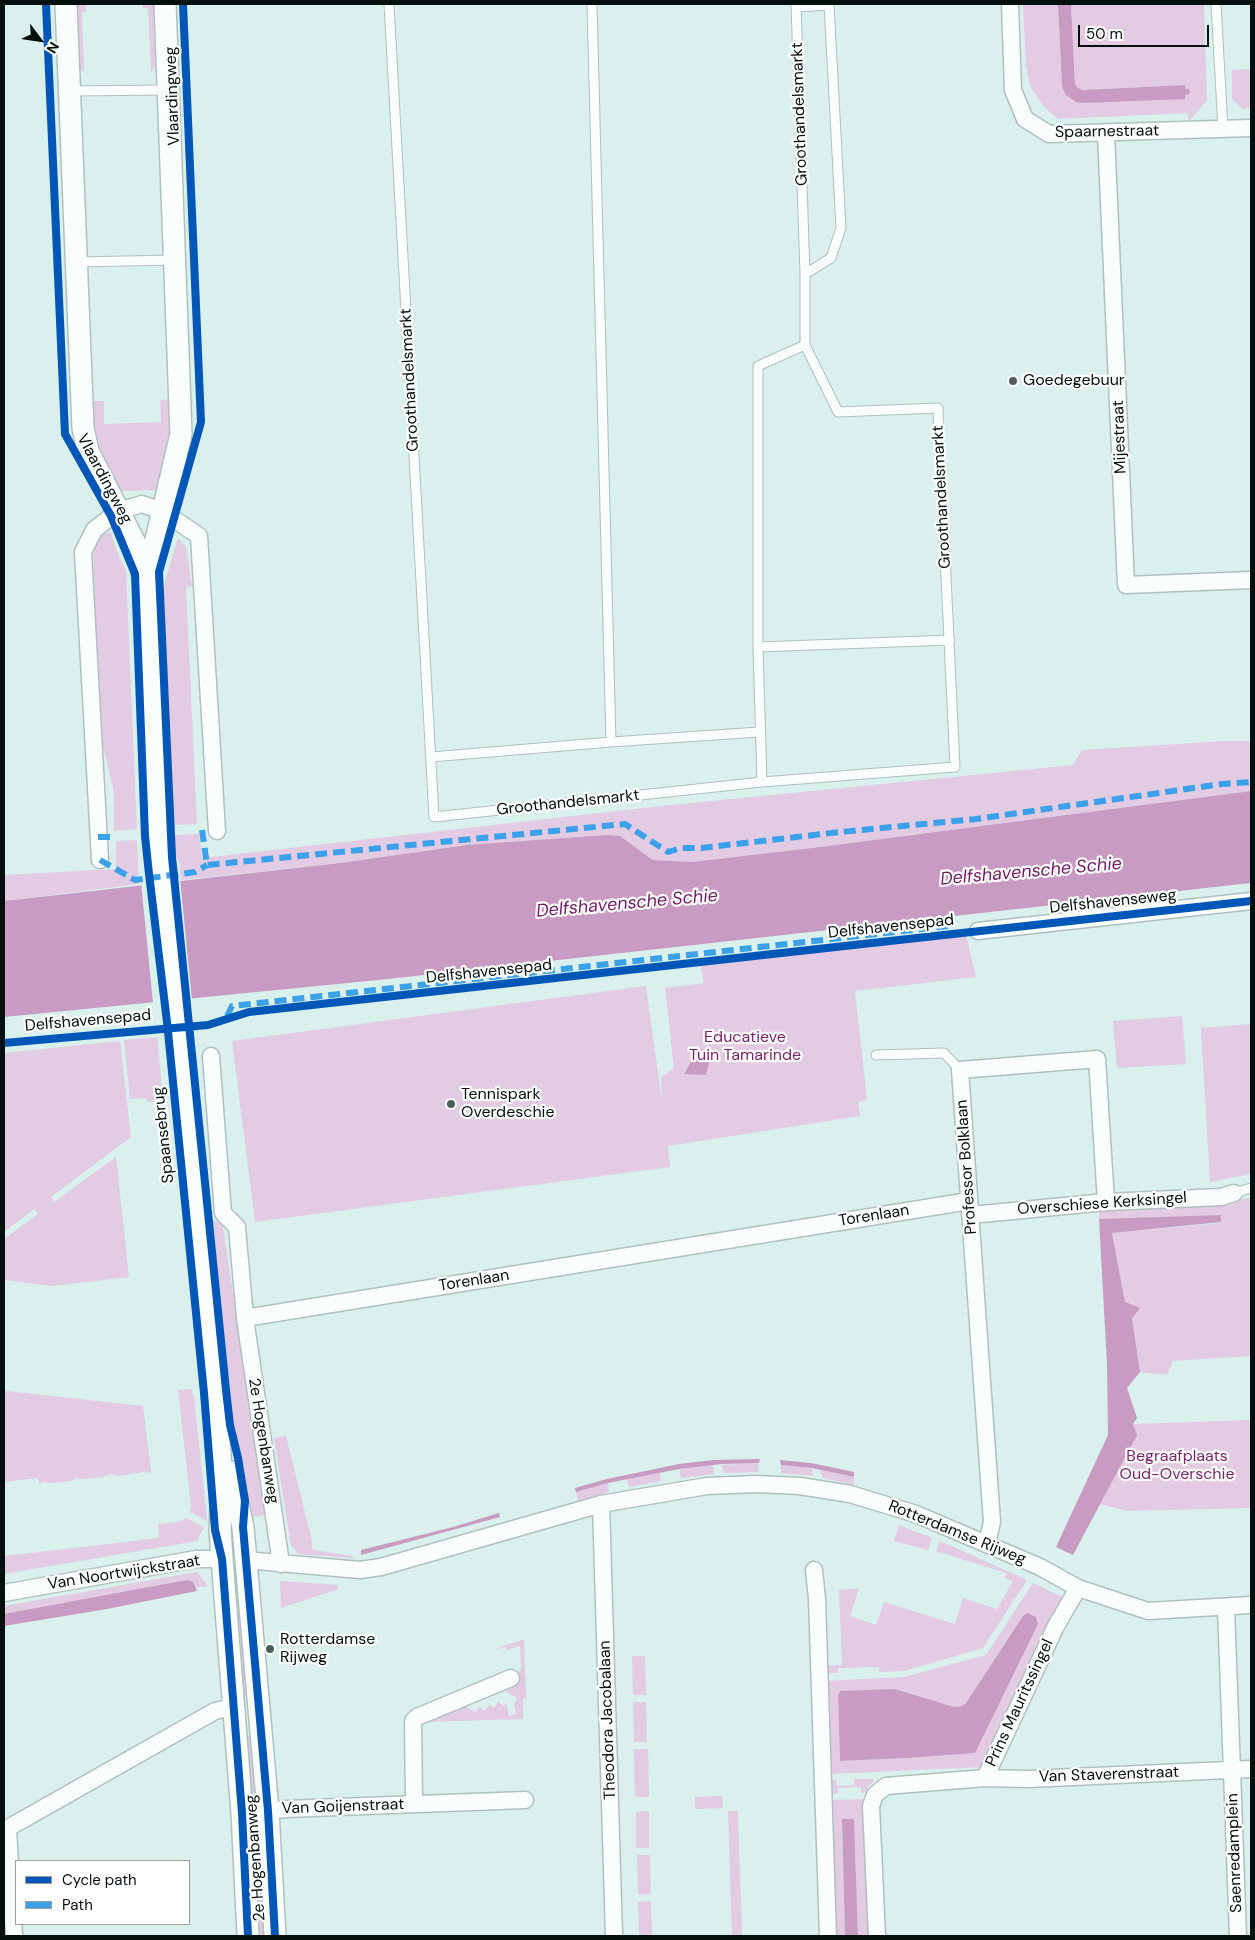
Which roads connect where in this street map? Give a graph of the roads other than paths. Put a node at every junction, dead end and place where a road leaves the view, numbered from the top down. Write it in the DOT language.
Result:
graph roads {
  1 [pos="66,4"];
  2 [pos="165,4"];
  3 [pos="389,4"];
  4 [pos="592,4"];
  5 [pos="829,4"];
  6 [pos="1010,4"];
  7 [pos="1216,4"];
  8 [pos="796,6"];
  9 [pos="168,90"];
  10 [pos="70,91"];
  11 [pos="1251,128"];
  12 [pos="1223,129"];
  13 [pos="1106,134"];
  14 [pos="174,260"];
  15 [pos="76,262"];
  16 [pos="805,274"];
  17 [pos="805,345"];
  18 [pos="118,511"];
  19 [pos="162,511"];
  20 [pos="1251,580"];
  21 [pos="148,594"];
  22 [pos="950,640"];
  23 [pos="758,647"];
  24 [pos="759,732"];
  25 [pos="611,742"];
  26 [pos="431,757"];
  27 [pos="762,782"];
  28 [pos="217,831"];
  29 [pos="100,860"];
  30 [pos="160,873"];
  31 [pos="1251,901"];
  32 [pos="978,931"];
  33 [pos="876,1055"];
  34 [pos="212,1056"];
  35 [pos="960,1070"];
  36 [pos="1251,1188"];
  37 [pos="1234,1193"];
  38 [pos="1106,1202"];
  39 [pos="970,1208"];
  40 [pos="245,1318"];
  41 [pos="216,1391"];
  42 [pos="601,1504"];
  43 [pos="987,1544"];
  44 [pos="222,1559"];
  45 [pos="245,1560"];
  46 [pos="281,1564"];
  47 [pos="814,1570"];
  48 [pos="1078,1588"];
  49 [pos="4,1593"];
  50 [pos="1251,1605"];
  51 [pos="1226,1607"];
  52 [pos="511,1678"];
  53 [pos="258,1705"];
  54 [pos="233,1707"];
  55 [pos="1251,1769"];
  56 [pos="1232,1770"];
  57 [pos="985,1778"];
  58 [pos="525,1800"];
  59 [pos="414,1804"];
  60 [pos="268,1811"];
  61 [pos="242,1813"];
  62 [pos="6,1828"];
  63 [pos="14,1936"];
  64 [pos="248,1936"];
  65 [pos="274,1936"];
  66 [pos="614,1936"];
  67 [pos="828,1936"];
  68 [pos="877,1936"];
  69 [pos="1238,1936"];
  1 -- 10 [label="street, Vlaardingweg"];
  2 -- 9 [label="street, Vlaardingweg"];
  3 -- 26 [label="lane, Groothandelsmarkt"];
  4 -- 25 [label="lane"];
  5 -- 8 [label="lane"];
  5 -- 16 [label="lane"];
  6 -- 13 [label="street, Spaarnestraat"];
  7 -- 12 [label="lane"];
  8 -- 16 [label="lane, Groothandelsmarkt"];
  9 -- 10 [label="lane, Vlaardingweg"];
  9 -- 14 [label="street, Vlaardingweg"];
  10 -- 15 [label="street, Vlaardingweg"];
  11 -- 12 [label="street, Spaarnestraat"];
  12 -- 13 [label="street, Spaarnestraat"];
  13 -- 20 [label="street, Mijestraat"];
  14 -- 15 [label="lane"];
  14 -- 19 [label="street, Vlaardingweg"];
  15 -- 18 [label="street, Vlaardingweg"];
  16 -- 17 [label="lane, Groothandelsmarkt"];
  17 -- 22 [label="lane, Groothandelsmarkt"];
  17 -- 23 [label="lane"];
  18 -- 19 [label="street, Vlaardingweg"];
  18 -- 21 [label="street, Vlaardingweg"];
  18 -- 29 [label="street, Vlaardingweg"];
  19 -- 21 [label="street, Vlaardingweg"];
  19 -- 28 [label="street, Vlaardingweg"];
  21 -- 30 [label="street, Vlaardingweg"];
  22 -- 23 [label="lane"];
  22 -- 27 [label="lane, Groothandelsmarkt"];
  23 -- 24 [label="lane"];
  24 -- 25 [label="lane"];
  24 -- 27 [label="lane"];
  25 -- 26 [label="lane"];
  26 -- 27 [label="lane, Groothandelsmarkt"];
  30 -- 41 [label="street, Spaansebrug"];
  31 -- 32 [label="street, Delfshavenseweg"];
  33 -- 35 [label="lane"];
  34 -- 40 [label="street"];
  35 -- 38 [label="street"];
  35 -- 39 [label="street, Professor Bolklaan"];
  36 -- 37 [label="lane"];
  37 -- 38 [label="street, Overschiese Kerksingel"];
  38 -- 39 [label="street, Overschiese Kerksingel"];
  39 -- 40 [label="street, Torenlaan"];
  39 -- 43 [label="street, Professor Bolklaan"];
  40 -- 46 [label="street, 2e Hogenbanweg"];
  41 -- 44 [label="street, 2e Hogenbanweg"];
  41 -- 45 [label="street, 2e Hogenbanweg"];
  42 -- 43 [label="street, Rotterdamse Rijweg"];
  42 -- 46 [label="street, Rotterdamse Rijweg"];
  42 -- 66 [label="street, Theodora Jacobalaan"];
  43 -- 48 [label="street, Rotterdamse Rijweg"];
  44 -- 45 [label="street, Van Noortwijckstraat"];
  44 -- 49 [label="street, Van Noortwijckstraat"];
  44 -- 54 [label="street, 2e Hogenbanweg"];
  45 -- 46 [label="street, Rotterdamse Rijweg"];
  45 -- 53 [label="street, 2e Hogenbanweg"];
  47 -- 67 [label="street"];
  48 -- 51 [label="street, Rotterdamse Rijweg"];
  48 -- 57 [label="street, Prins Mauritssingel"];
  50 -- 51 [label="street, Rotterdamse Rijweg"];
  51 -- 56 [label="street, Saenredamplein"];
  52 -- 59 [label="street, Van Goijenstraat"];
  53 -- 54 [label="street"];
  53 -- 60 [label="street, 2e Hogenbanweg"];
  54 -- 61 [label="street, 2e Hogenbanweg"];
  54 -- 62 [label="street"];
  55 -- 56 [label="street, Saenredamplein"];
  56 -- 57 [label="street, Van Staverenstraat"];
  56 -- 69 [label="street, Saenredamplein"];
  57 -- 68 [label="street, Prins Mauritssingel"];
  58 -- 59 [label="street, Van Goijenstraat"];
  59 -- 60 [label="street, Van Goijenstraat"];
  60 -- 61 [label="street, Van Goijenstraat"];
  60 -- 65 [label="street, 2e Hogenbanweg"];
  61 -- 64 [label="street, 2e Hogenbanweg"];
  62 -- 63 [label="street"];
}
